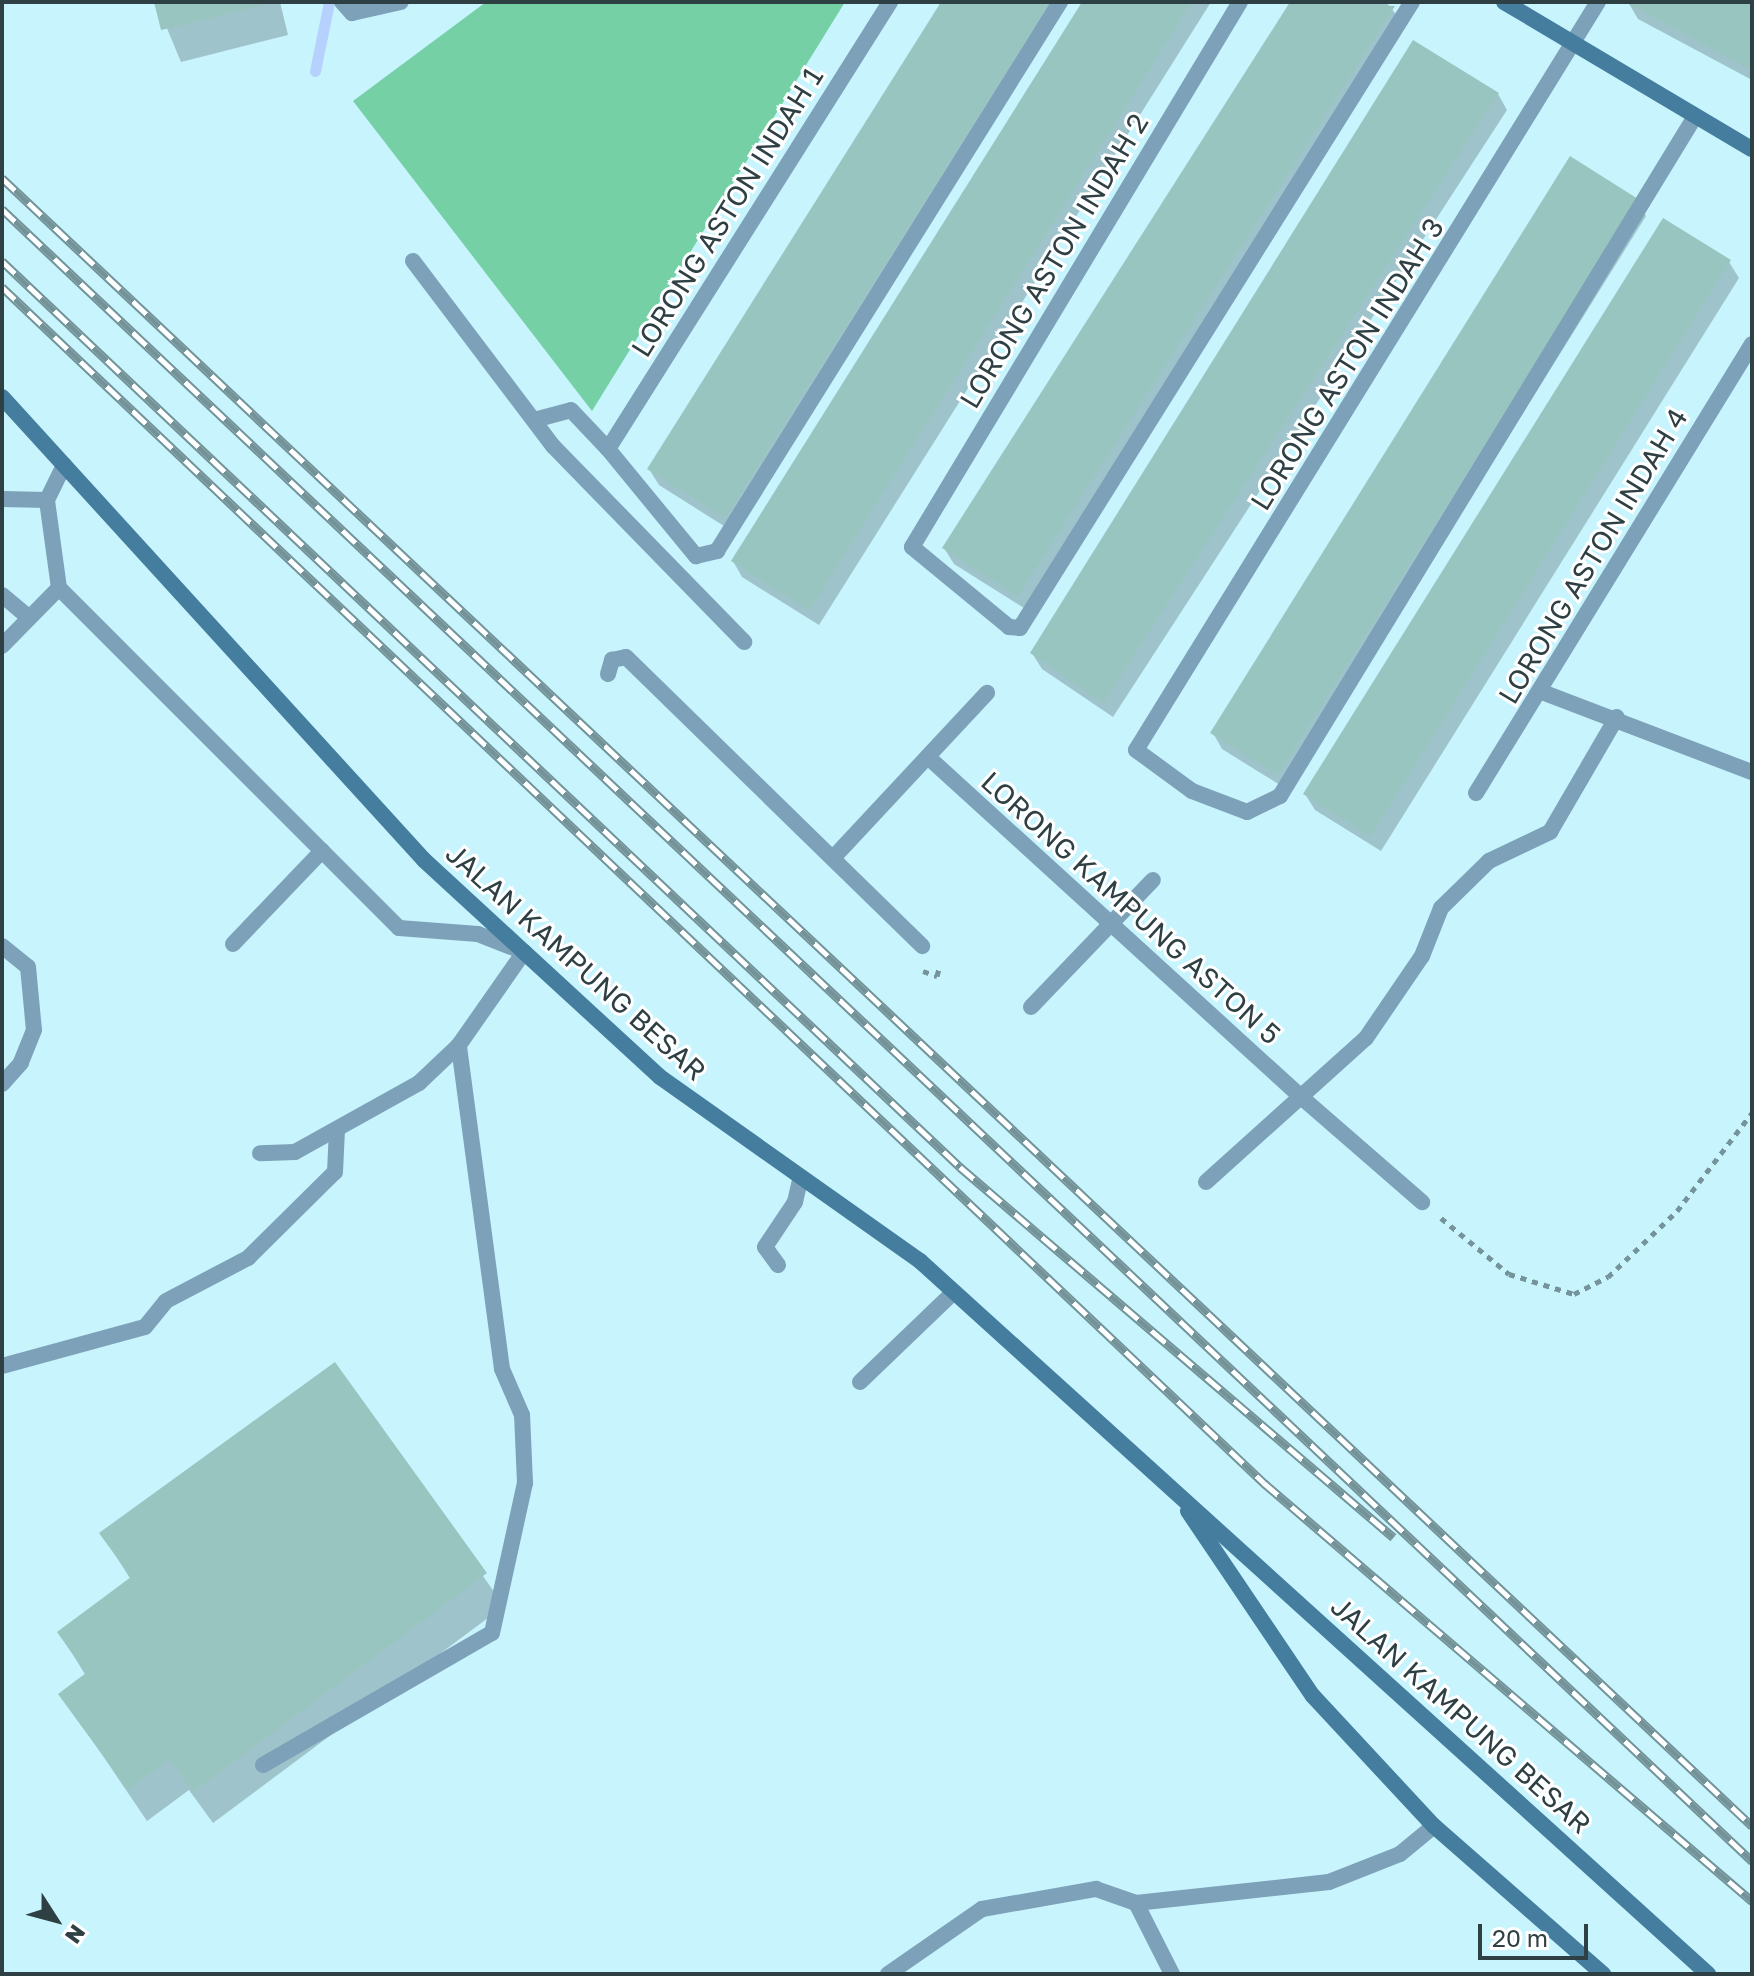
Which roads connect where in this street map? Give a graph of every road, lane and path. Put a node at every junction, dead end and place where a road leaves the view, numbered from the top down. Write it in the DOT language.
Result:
graph roads {
  1 [pos="342,2"];
  2 [pos="401,2"];
  3 [pos="890,2"];
  4 [pos="1060,2"];
  5 [pos="1240,2"];
  6 [pos="1412,2"];
  7 [pos="1504,2"];
  8 [pos="1598,2"];
  9 [pos="1575,49"];
  10 [pos="1694,118"];
  11 [pos="1752,149"];
  12 [pos="413,261"];
  13 [pos="1752,344"];
  14 [pos="2,397"];
  15 [pos="534,420"];
  16 [pos="608,449"];
  17 [pos="64,465"];
  18 [pos="2,499"];
  19 [pos="47,500"];
  20 [pos="59,588"];
  21 [pos="2,595"];
  22 [pos="29,618"];
  23 [pos="744,642"];
  24 [pos="2,646"];
  25 [pos="608,674"];
  26 [pos="1542,692"];
  27 [pos="987,693"];
  28 [pos="1617,717"];
  29 [pos="928,757"];
  30 [pos="1752,772"];
  31 [pos="1476,793"];
  32 [pos="322,851"];
  33 [pos="833,858"];
  34 [pos="1153,880"];
  35 [pos="1108,928"];
  36 [pos="233,944"];
  37 [pos="2,946"];
  38 [pos="922,946"];
  39 [pos="524,952"];
  40 [pos="1031,1007"];
  41 [pos="459,1045"];
  42 [pos="2,1084"];
  43 [pos="1300,1096"];
  44 [pos="1752,1113"];
  45 [pos="337,1130"];
  46 [pos="260,1153"];
  47 [pos="800,1180"];
  48 [pos="1206,1182"];
  49 [pos="1422,1202"];
  50 [pos="778,1265"];
  51 [pos="954,1292"];
  52 [pos="2,1366"];
  53 [pos="860,1382"];
  54 [pos="1179,1496"];
  55 [pos="263,1765"];
  56 [pos="1434,1826"];
  57 [pos="1136,1903"];
  58 [pos="888,1974"];
  59 [pos="1172,1974"];
  60 [pos="1603,1974"];
  61 [pos="1708,1974"];
  1 -- 2 [label="street"];
  3 -- 16 [label="street, LORONG ASTON INDAH 1"];
  4 -- 16 [label="street"];
  5 -- 6 [label="street, LORONG ASTON INDAH 2"];
  7 -- 9 [label="street"];
  8 -- 9 [label="street, LORONG ASTON INDAH 3"];
  9 -- 10 [label="street"];
  9 -- 10 [label="street, LORONG ASTON INDAH 3"];
  10 -- 11 [label="street"];
  12 -- 15 [label="street"];
  13 -- 26 [label="street, LORONG ASTON INDAH 4"];
  14 -- 17 [label="street, JALAN KAMPUNG BESAR"];
  15 -- 16 [label="street"];
  15 -- 23 [label="street"];
  17 -- 19 [label="street"];
  17 -- 39 [label="street, JALAN KAMPUNG BESAR"];
  18 -- 19 [label="street"];
  19 -- 20 [label="street"];
  20 -- 22 [label="street"];
  20 -- 32 [label="street"];
  21 -- 22 [label="street"];
  22 -- 24 [label="street"];
  25 -- 33 [label="street"];
  26 -- 28 [label="street"];
  26 -- 31 [label="street, LORONG ASTON INDAH 4"];
  27 -- 29 [label="street"];
  28 -- 30 [label="street"];
  28 -- 43 [label="street"];
  29 -- 33 [label="street"];
  29 -- 35 [label="street, LORONG KAMPUNG ASTON 5"];
  32 -- 36 [label="street"];
  32 -- 39 [label="street"];
  33 -- 38 [label="street"];
  34 -- 35 [label="street"];
  35 -- 40 [label="street"];
  35 -- 43 [label="street, LORONG KAMPUNG ASTON 5"];
  37 -- 42 [label="street"];
  39 -- 41 [label="street"];
  39 -- 47 [label="street, JALAN KAMPUNG BESAR"];
  41 -- 45 [label="street"];
  41 -- 55 [label="street"];
  43 -- 48 [label="street"];
  43 -- 49 [label="street, LORONG KAMPUNG ASTON 5"];
  44 -- 49 [label="path"];
  45 -- 46 [label="street"];
  45 -- 52 [label="street"];
  47 -- 50 [label="street"];
  47 -- 51 [label="street, JALAN KAMPUNG BESAR"];
  51 -- 53 [label="street"];
  51 -- 54 [label="street, JALAN KAMPUNG BESAR"];
  54 -- 56 [label="street, JALAN KAMPUNG BESAR"];
  54 -- 61 [label="street, JALAN KAMPUNG BESAR"];
  56 -- 57 [label="street"];
  56 -- 60 [label="street, JALAN KAMPUNG BESAR"];
  57 -- 58 [label="street"];
  57 -- 59 [label="street"];
}
